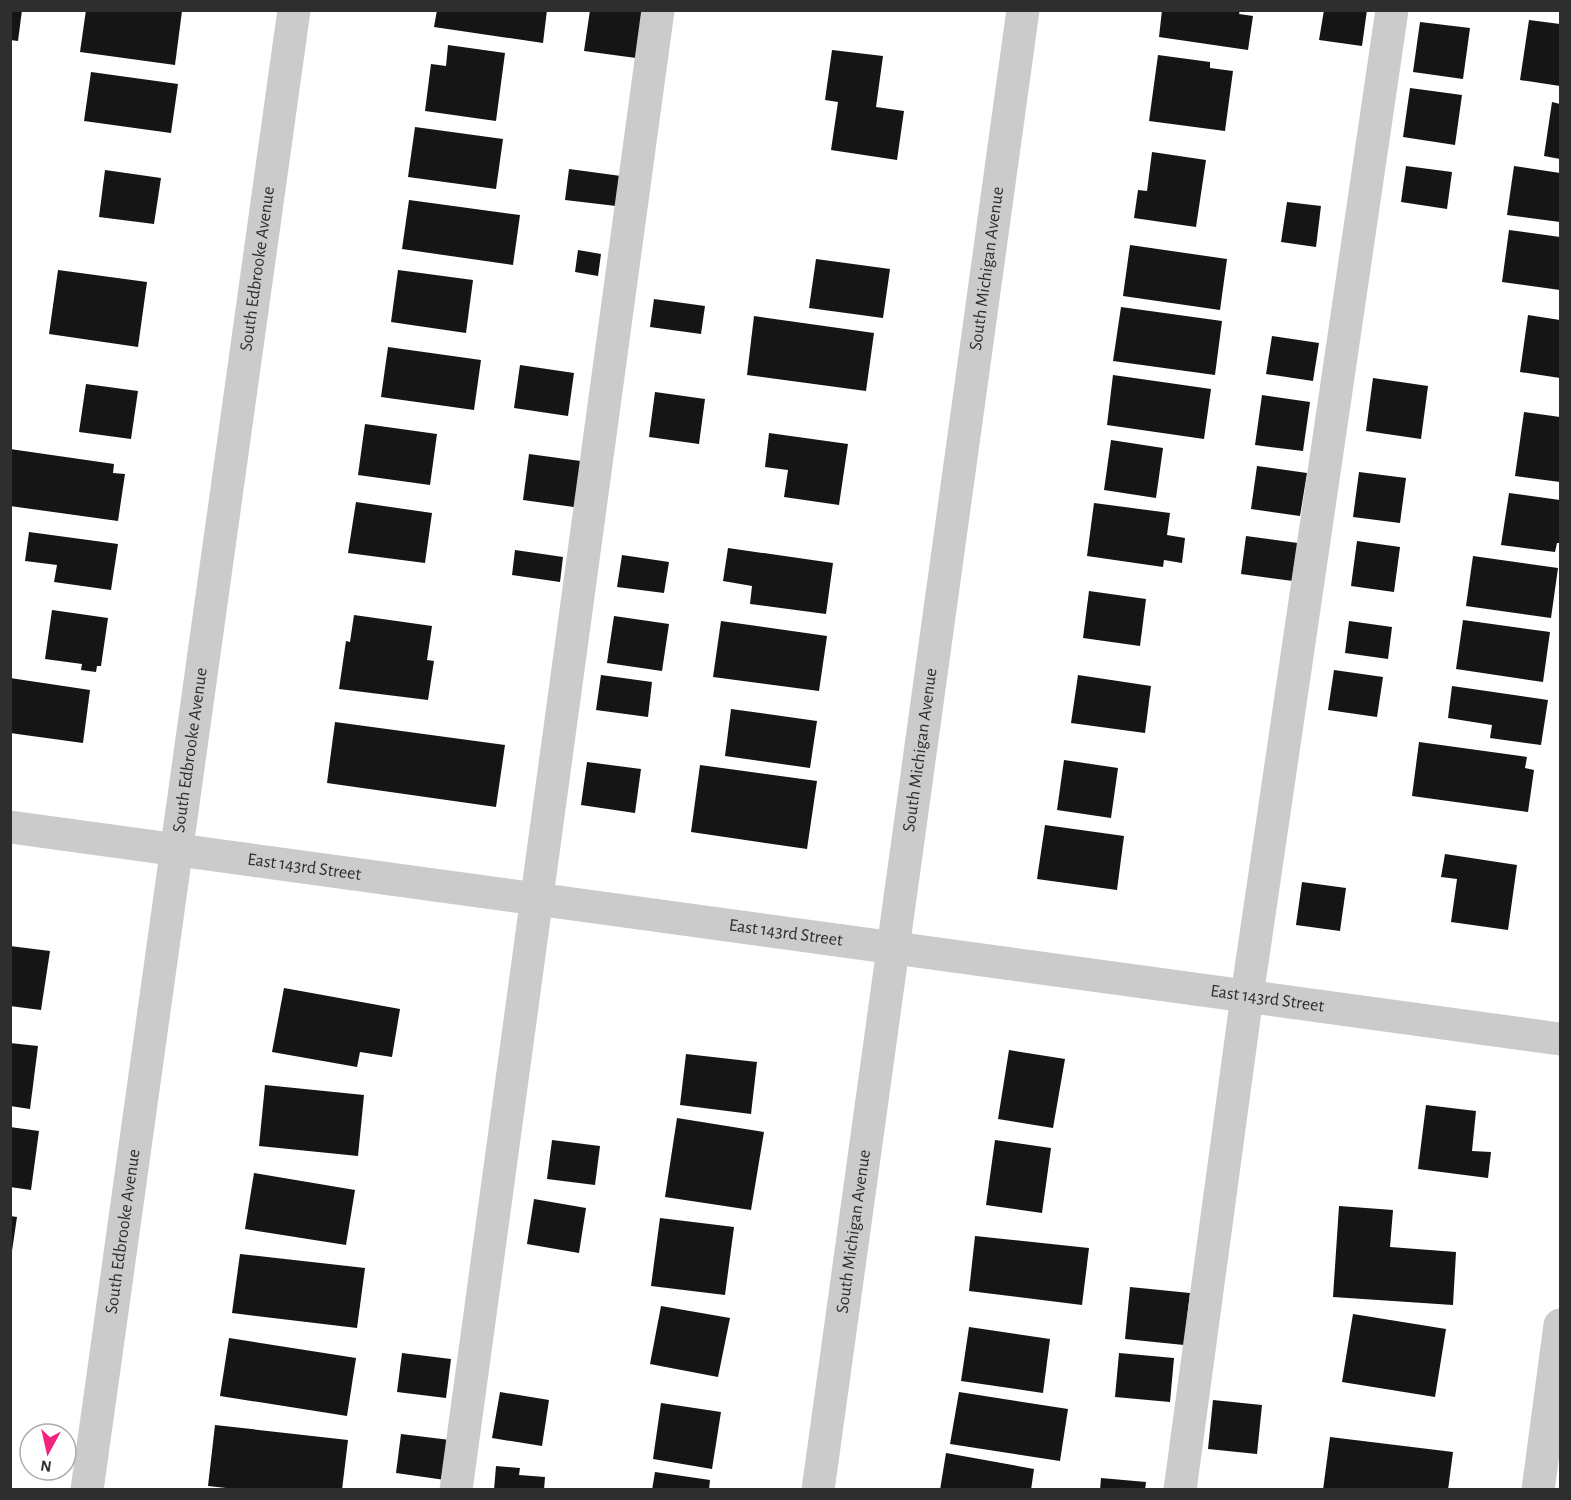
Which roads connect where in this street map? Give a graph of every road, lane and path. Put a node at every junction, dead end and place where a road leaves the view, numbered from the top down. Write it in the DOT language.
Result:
graph roads {
  1 [pos="294,10"];
  2 [pos="658,10"];
  3 [pos="1023,10"];
  4 [pos="1392,10"];
  5 [pos="10,827"];
  6 [pos="177,850"];
  7 [pos="537,899"];
  8 [pos="893,948"];
  9 [pos="1247,996"];
  10 [pos="1560,1039"];
  11 [pos="1560,1326"];
  12 [pos="87,1490"];
  13 [pos="456,1490"];
  14 [pos="818,1490"];
  15 [pos="1180,1490"];
  16 [pos="1538,1490"];
  1 -- 6 [label="street, South Edbrooke Avenue"];
  2 -- 7 [label="street"];
  3 -- 8 [label="street, South Michigan Avenue"];
  4 -- 9 [label="street"];
  5 -- 6 [label="street, East 143rd Street"];
  6 -- 7 [label="street, East 143rd Street"];
  6 -- 12 [label="street, South Edbrooke Avenue"];
  7 -- 8 [label="street, East 143rd Street"];
  7 -- 13 [label="street"];
  8 -- 9 [label="street, East 143rd Street"];
  8 -- 14 [label="street, South Michigan Avenue"];
  9 -- 10 [label="street, East 143rd Street"];
  9 -- 15 [label="street"];
  11 -- 16 [label="street"];
}
